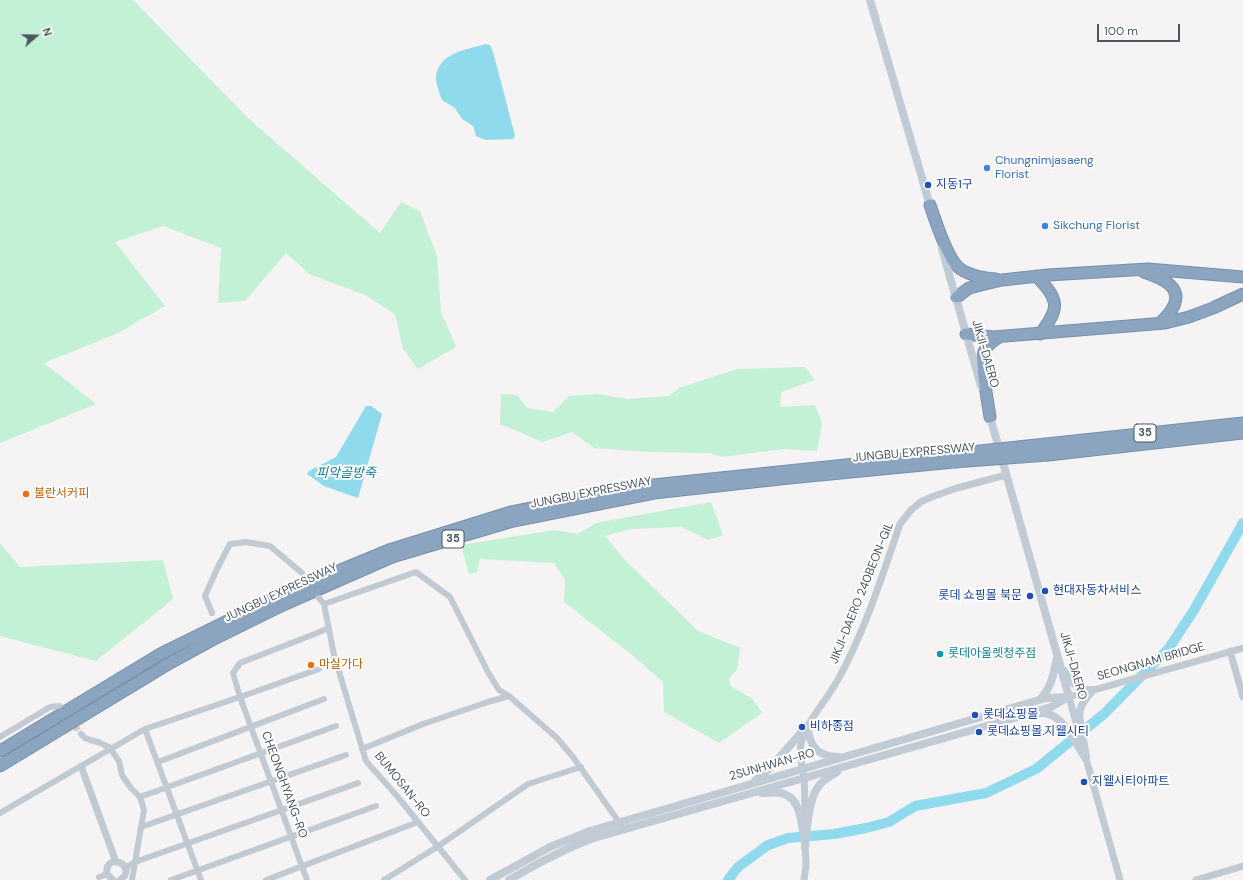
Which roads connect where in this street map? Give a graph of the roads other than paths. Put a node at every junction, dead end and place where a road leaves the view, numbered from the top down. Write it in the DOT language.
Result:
graph roads {
  1 [pos="870,0"];
  2 [pos="930,205"];
  3 [pos="1139,269"];
  4 [pos="1036,276"];
  5 [pos="1243,277"];
  6 [pos="1002,280"];
  7 [pos="1243,294"];
  8 [pos="956,298"];
  9 [pos="1159,323"];
  10 [pos="966,334"];
  11 [pos="1040,334"];
  12 [pos="999,337"];
  13 [pos="990,416"];
  14 [pos="1243,422"];
  15 [pos="1243,433"];
  16 [pos="1047,450"];
  17 [pos="953,458"];
  18 [pos="1006,476"];
  19 [pos="302,574"];
  20 [pos="318,597"];
  21 [pos="324,604"];
  22 [pos="212,613"];
  23 [pos="329,628"];
  24 [pos="1243,648"];
  25 [pos="1230,651"];
  26 [pos="1057,655"];
  27 [pos="319,669"];
  28 [pos="1093,690"];
  29 [pos="509,696"];
  30 [pos="1069,697"];
  31 [pos="1243,697"];
  32 [pos="240,698"];
  33 [pos="324,699"];
  34 [pos="1037,701"];
  35 [pos="60,706"];
  36 [pos="1031,713"];
  37 [pos="1076,716"];
  38 [pos="336,726"];
  39 [pos="807,726"];
  40 [pos="251,727"];
  41 [pos="145,729"];
  42 [pos="81,734"];
  43 [pos="798,736"];
  44 [pos="0,737"];
  45 [pos="801,746"];
  46 [pos="362,748"];
  47 [pos="111,749"];
  48 [pos="0,751"];
  49 [pos="261,753"];
  50 [pos="346,755"];
  51 [pos="1085,755"];
  52 [pos="845,757"];
  53 [pos="871,760"];
  54 [pos="158,762"];
  55 [pos="0,766"];
  56 [pos="82,766"];
  57 [pos="581,767"];
  58 [pos="803,773"];
  59 [pos="271,781"];
  60 [pos="358,783"];
  61 [pos="752,784"];
  62 [pos="167,788"];
  63 [pos="745,794"];
  64 [pos="140,797"];
  65 [pos="376,806"];
  66 [pos="281,810"];
  67 [pos="805,811"];
  68 [pos="0,812"];
  69 [pos="177,814"];
  70 [pos="418,822"];
  71 [pos="621,826"];
  72 [pos="141,827"];
  73 [pos="291,837"];
  74 [pos="187,843"];
  75 [pos="437,846"];
  76 [pos="805,847"];
  77 [pos="116,862"];
  78 [pos="135,862"];
  79 [pos="302,866"];
  80 [pos="1243,866"];
  81 [pos="125,868"];
  82 [pos="197,870"];
  83 [pos="107,874"];
  84 [pos="99,877"];
  85 [pos="113,880"];
  86 [pos="121,880"];
  87 [pos="132,880"];
  88 [pos="170,880"];
  89 [pos="201,880"];
  90 [pos="266,880"];
  91 [pos="307,880"];
  92 [pos="384,880"];
  93 [pos="465,880"];
  94 [pos="490,880"];
  95 [pos="509,880"];
  96 [pos="804,880"];
  97 [pos="1120,880"];
  98 [pos="1196,880"];
  1 -- 2 [label="main road, JIKJI-DAERO"];
  2 -- 6 [label="highway"];
  2 -- 8 [label="main road, JIKJI-DAERO"];
  3 -- 4 [label="highway"];
  3 -- 5 [label="highway"];
  3 -- 9 [label="highway"];
  4 -- 6 [label="highway"];
  4 -- 11 [label="highway"];
  6 -- 8 [label="highway"];
  7 -- 9 [label="highway"];
  8 -- 10 [label="main road, JIKJI-DAERO"];
  9 -- 11 [label="highway"];
  10 -- 12 [label="highway"];
  10 -- 13 [label="main road, JIKJI-DAERO"];
  11 -- 12 [label="highway"];
  12 -- 13 [label="highway"];
  13 -- 18 [label="main road, JIKJI-DAERO"];
  14 -- 16 [label="highway, JUNGBU EXPRESSWAY / 35"];
  15 -- 16 [label="highway, JUNGBU EXPRESSWAY / 35"];
  16 -- 17 [label="highway, JUNGBU EXPRESSWAY / 35, bridge"];
  17 -- 48 [label="highway, JUNGBU EXPRESSWAY / 35"];
  17 -- 55 [label="highway, JUNGBU EXPRESSWAY / 35"];
  18 -- 26 [label="main road, JIKJI-DAERO"];
  18 -- 39 [label="street, JIKJI-DAERO 240BEON-GIL"];
  19 -- 22 [label="street"];
  20 -- 21 [label="street, BUMOSAN-RO"];
  21 -- 23 [label="street, BUMOSAN-RO"];
  21 -- 29 [label="street"];
  23 -- 32 [label="street, CHEONGHYANG-RO"];
  23 -- 46 [label="street, BUMOSAN-RO"];
  24 -- 25 [label="street"];
  25 -- 28 [label="street, SEONGNAM BRIDGE"];
  25 -- 31 [label="street"];
  26 -- 28 [label="main road"];
  26 -- 30 [label="main road, JIKJI-DAERO"];
  26 -- 34 [label="main road"];
  27 -- 32 [label="street"];
  28 -- 30 [label="street, 2SUNHWAN-RO"];
  28 -- 37 [label="main road"];
  29 -- 46 [label="street"];
  29 -- 57 [label="street"];
  30 -- 34 [label="main road, 2SUNHWAN-RO"];
  30 -- 36 [label="main road, 2SUNHWAN-RO"];
  30 -- 37 [label="street, JIKJI-DAERO"];
  32 -- 40 [label="street, CHEONGHYANG-RO"];
  32 -- 41 [label="street"];
  33 -- 40 [label="street"];
  34 -- 52 [label="main road, 2SUNHWAN-RO"];
  35 -- 44 [label="street"];
  36 -- 51 [label="main road"];
  36 -- 53 [label="main road, 2SUNHWAN-RO"];
  37 -- 51 [label="main road"];
  38 -- 49 [label="street"];
  39 -- 43 [label="main road"];
  39 -- 45 [label="street, JIKJI-DAERO 240BEON-GIL"];
  39 -- 52 [label="main road"];
  40 -- 49 [label="street, CHEONGHYANG-RO"];
  40 -- 54 [label="street"];
  41 -- 47 [label="street"];
  41 -- 54 [label="street"];
  42 -- 47 [label="street"];
  43 -- 45 [label="street"];
  43 -- 61 [label="main road"];
  45 -- 58 [label="street, JIKJI-DAERO 240BEON-GIL"];
  46 -- 70 [label="street, BUMOSAN-RO"];
  47 -- 56 [label="street"];
  47 -- 64 [label="street"];
  49 -- 59 [label="street, CHEONGHYANG-RO"];
  49 -- 62 [label="street"];
  50 -- 59 [label="street"];
  51 -- 97 [label="street"];
  52 -- 58 [label="main road, 2SUNHWAN-RO"];
  53 -- 58 [label="main road, 2SUNHWAN-RO"];
  53 -- 67 [label="main road"];
  54 -- 62 [label="street"];
  56 -- 68 [label="street"];
  56 -- 77 [label="street"];
  57 -- 71 [label="street"];
  57 -- 75 [label="street"];
  58 -- 61 [label="main road, 2SUNHWAN-RO"];
  58 -- 63 [label="main road, 2SUNHWAN-RO"];
  58 -- 67 [label="street, JIKJI-DAERO 240BEON-GIL"];
  59 -- 66 [label="street, CHEONGHYANG-RO"];
  59 -- 69 [label="street"];
  60 -- 66 [label="street"];
  61 -- 71 [label="main road, 2SUNHWAN-RO"];
  62 -- 64 [label="street"];
  62 -- 69 [label="street"];
  63 -- 67 [label="main road"];
  63 -- 71 [label="main road, 2SUNHWAN-RO"];
  64 -- 72 [label="street"];
  65 -- 73 [label="street"];
  66 -- 73 [label="street, CHEONGHYANG-RO"];
  66 -- 74 [label="street"];
  67 -- 76 [label="main road"];
  67 -- 76 [label="main road"];
  69 -- 72 [label="street"];
  69 -- 74 [label="street"];
  70 -- 75 [label="street, BUMOSAN-RO"];
  70 -- 79 [label="street"];
  71 -- 94 [label="main road, 2SUNHWAN-RO"];
  71 -- 95 [label="main road, 2SUNHWAN-RO"];
  72 -- 78 [label="street"];
  73 -- 79 [label="street, CHEONGHYANG-RO"];
  73 -- 82 [label="street"];
  74 -- 78 [label="street"];
  74 -- 82 [label="street"];
  75 -- 92 [label="street"];
  75 -- 93 [label="street, BUMOSAN-RO"];
  76 -- 96 [label="street"];
  77 -- 81 [label="street"];
  77 -- 83 [label="street"];
  78 -- 81 [label="street"];
  78 -- 87 [label="street"];
  79 -- 90 [label="street"];
  79 -- 91 [label="street, CHEONGHYANG-RO"];
  80 -- 98 [label="street"];
  81 -- 86 [label="street"];
  82 -- 88 [label="street"];
  82 -- 89 [label="street"];
  83 -- 84 [label="street"];
  83 -- 85 [label="street"];
}
